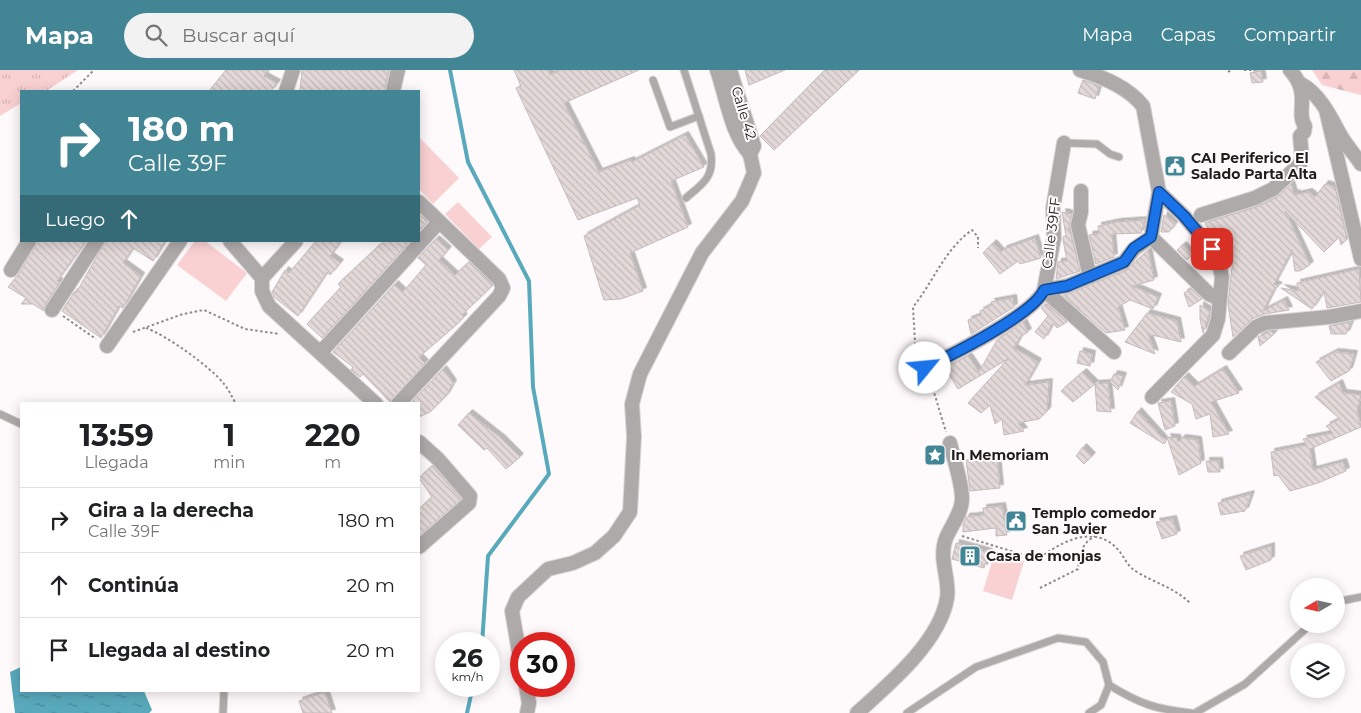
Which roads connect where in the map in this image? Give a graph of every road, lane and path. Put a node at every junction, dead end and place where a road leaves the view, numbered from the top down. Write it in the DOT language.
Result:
graph roads {
  1 [pos="94,70"];
  2 [pos="293,70"];
  3 [pos="398,70"];
  4 [pos="684,70"];
  5 [pos="717,70"];
  6 [pos="730,70"];
  7 [pos="1080,70"];
  8 [pos="1231,70"];
  9 [pos="1244,70"];
  10 [pos="1255,70"];
  11 [pos="1290,70"];
  12 [pos="1228,72"];
  13 [pos="653,80"];
  14 [pos="1301,84"];
  15 [pos="74,90"];
  16 [pos="289,90"];
  17 [pos="393,90"];
  18 [pos="1326,110"];
  19 [pos="699,116"];
  20 [pos="1064,143"];
  21 [pos="750,154"];
  22 [pos="1119,157"];
  23 [pos="1361,164"];
  24 [pos="1081,191"];
  25 [pos="1159,192"];
  26 [pos="686,198"];
  27 [pos="420,203"];
  28 [pos="1201,215"];
  29 [pos="439,222"];
  30 [pos="1151,237"];
  31 [pos="28,242"];
  32 [pos="96,242"];
  33 [pos="179,242"];
  34 [pos="231,242"];
  35 [pos="295,242"];
  36 [pos="978,248"];
  37 [pos="1361,259"];
  38 [pos="11,270"];
  39 [pos="1090,277"];
  40 [pos="262,278"];
  41 [pos="1044,290"];
  42 [pos="1220,299"];
  43 [pos="52,310"];
  44 [pos="1361,311"];
  45 [pos="145,327"];
  46 [pos="132,332"];
  47 [pos="288,335"];
  48 [pos="107,346"];
  49 [pos="321,352"];
  50 [pos="1114,352"];
  51 [pos="1229,353"];
  52 [pos="925,368"];
  53 [pos="1152,397"];
  54 [pos="235,402"];
  55 [pos="374,402"];
  56 [pos="400,402"];
  57 [pos="0,414"];
  58 [pos="20,424"];
  59 [pos="420,443"];
  60 [pos="950,443"];
  61 [pos="950,530"];
  62 [pos="1095,536"];
  63 [pos="420,546"];
  64 [pos="1040,588"];
  65 [pos="1361,597"];
  66 [pos="1345,600"];
  67 [pos="1190,603"];
  68 [pos="516,632"];
  69 [pos="1301,633"];
  70 [pos="1109,685"];
  71 [pos="224,692"];
  72 [pos="528,697"];
  73 [pos="224,713"];
  74 [pos="527,713"];
  75 [pos="857,713"];
  76 [pos="907,713"];
  77 [pos="1089,713"];
  78 [pos="1191,713"];
  79 [pos="1195,713"];
  1 -- 15 [label="path"];
  2 -- 16 [label="street"];
  3 -- 17 [label="street"];
  4 -- 19 [label="lane"];
  5 -- 21 [label="street, Calle 42"];
  6 -- 21 [label="street, Calle 42"];
  7 -- 25 [label="street"];
  8 -- 12 [label="path"];
  9 -- 10 [label="path"];
  11 -- 14 [label="street"];
  13 -- 19 [label="lane"];
  14 -- 18 [label="street"];
  14 -- 28 [label="street"];
  18 -- 23 [label="street"];
  18 -- 37 [label="street"];
  19 -- 26 [label="lane"];
  20 -- 22 [label="lane"];
  20 -- 41 [label="street, Calle 39FF"];
  21 -- 68 [label="street"];
  24 -- 39 [label="street"];
  25 -- 30 [label="street"];
  25 -- 42 [label="street"];
  27 -- 29 [label="street"];
  29 -- 49 [label="street"];
  29 -- 56 [label="street"];
  30 -- 39 [label="street"];
  30 -- 42 [label="street"];
  31 -- 38 [label="street"];
  32 -- 43 [label="street"];
  33 -- 48 [label="street"];
  34 -- 40 [label="street"];
  35 -- 40 [label="street"];
  36 -- 52 [label="path"];
  39 -- 41 [label="street"];
  40 -- 49 [label="street"];
  41 -- 50 [label="street"];
  41 -- 52 [label="street"];
  42 -- 53 [label="street"];
  43 -- 48 [label="path"];
  44 -- 51 [label="street"];
  45 -- 46 [label="path"];
  45 -- 47 [label="path"];
  45 -- 54 [label="path"];
  49 -- 55 [label="street"];
  52 -- 60 [label="path"];
  57 -- 58 [label="lane"];
  59 -- 63 [label="street"];
  60 -- 61 [label="street"];
  61 -- 62 [label="path"];
  61 -- 75 [label="street"];
  62 -- 64 [label="path"];
  62 -- 67 [label="path"];
  65 -- 66 [label="lane"];
  69 -- 79 [label="lane"];
  70 -- 76 [label="lane"];
  70 -- 77 [label="lane"];
  70 -- 78 [label="lane"];
  71 -- 73 [label="lane"];
  72 -- 74 [label="street"];
}
